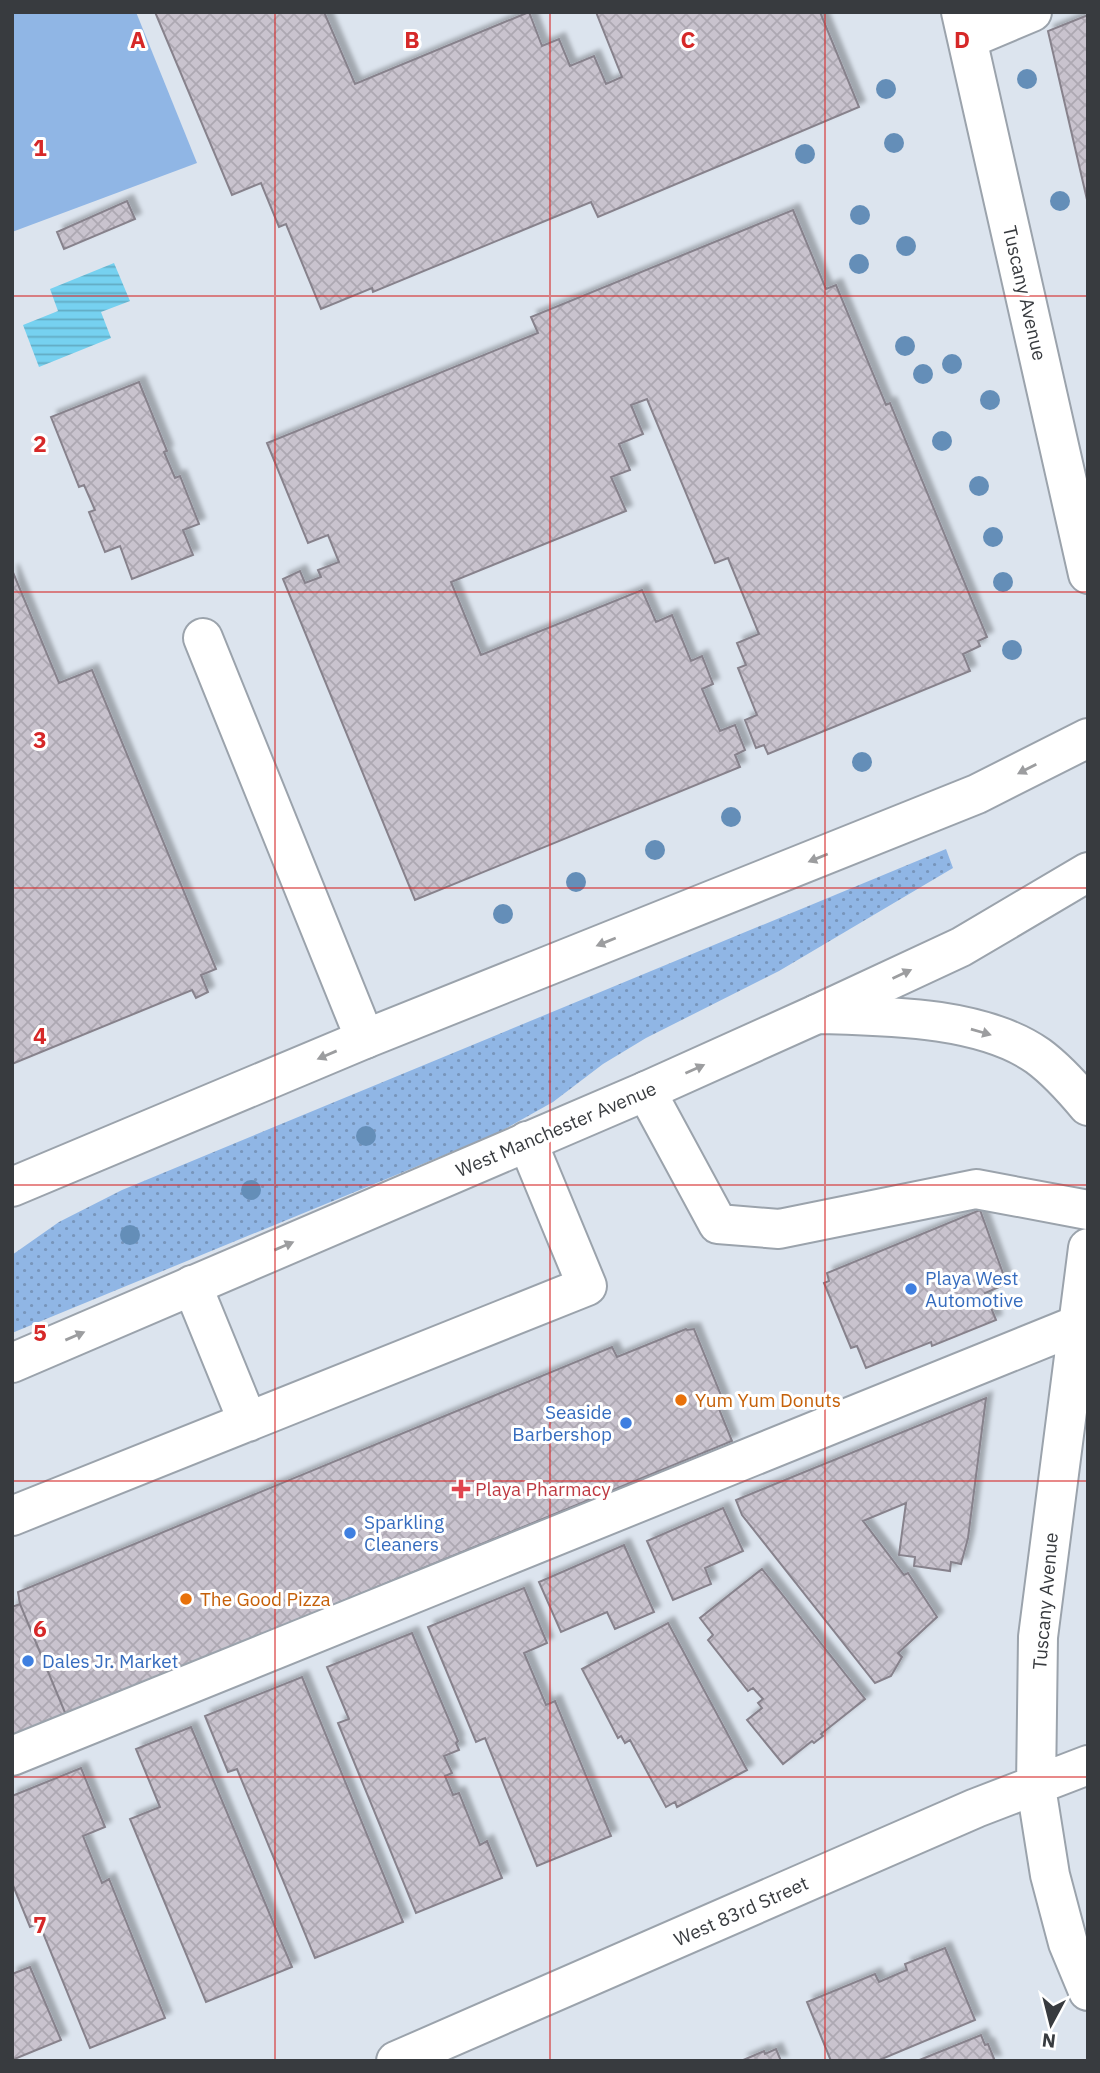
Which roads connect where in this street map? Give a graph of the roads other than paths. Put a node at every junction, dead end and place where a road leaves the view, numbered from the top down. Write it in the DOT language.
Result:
graph roads {
  1 [pos="1032,12"];
  2 [pos="965,26"];
  3 [pos="1088,574"];
  4 [pos="203,638"];
  5 [pos="1088,738"];
  6 [pos="1088,872"];
  7 [pos="817,1014"];
  8 [pos="365,1039"];
  9 [pos="646,1091"];
  10 [pos="1088,1106"];
  11 [pos="527,1142"];
  12 [pos="12,1187"];
  13 [pos="1088,1210"];
  14 [pos="1088,1248"];
  15 [pos="192,1286"];
  16 [pos="1077,1325"];
  17 [pos="12,1363"];
  18 [pos="248,1422"];
  19 [pos="12,1517"];
  20 [pos="12,1756"];
  21 [pos="1088,1765"];
  22 [pos="1036,1787"];
  23 [pos="1088,1991"];
  24 [pos="396,2061"];
  1 -- 2 [label="street"];
  2 -- 3 [label="street, Tuscany Avenue"];
  4 -- 8 [label="street"];
  5 -- 8 [label="street, one-way"];
  7 -- 6 [label="street, West Manchester Avenue, one-way"];
  9 -- 7 [label="street, West Manchester Avenue, one-way"];
  7 -- 10 [label="street, one-way"];
  8 -- 12 [label="street, one-way"];
  9 -- 11 [label="street, West Manchester Avenue"];
  9 -- 13 [label="street"];
  15 -- 11 [label="street, West Manchester Avenue, one-way"];
  11 -- 18 [label="street"];
  14 -- 16 [label="street, Tuscany Avenue"];
  17 -- 15 [label="street, West Manchester Avenue, one-way"];
  15 -- 18 [label="street"];
  16 -- 20 [label="street"];
  16 -- 22 [label="street, Tuscany Avenue"];
  18 -- 19 [label="street"];
  21 -- 22 [label="street, West 83rd Street"];
  22 -- 23 [label="street, Tuscany Avenue"];
  22 -- 24 [label="street, West 83rd Street"];
}
